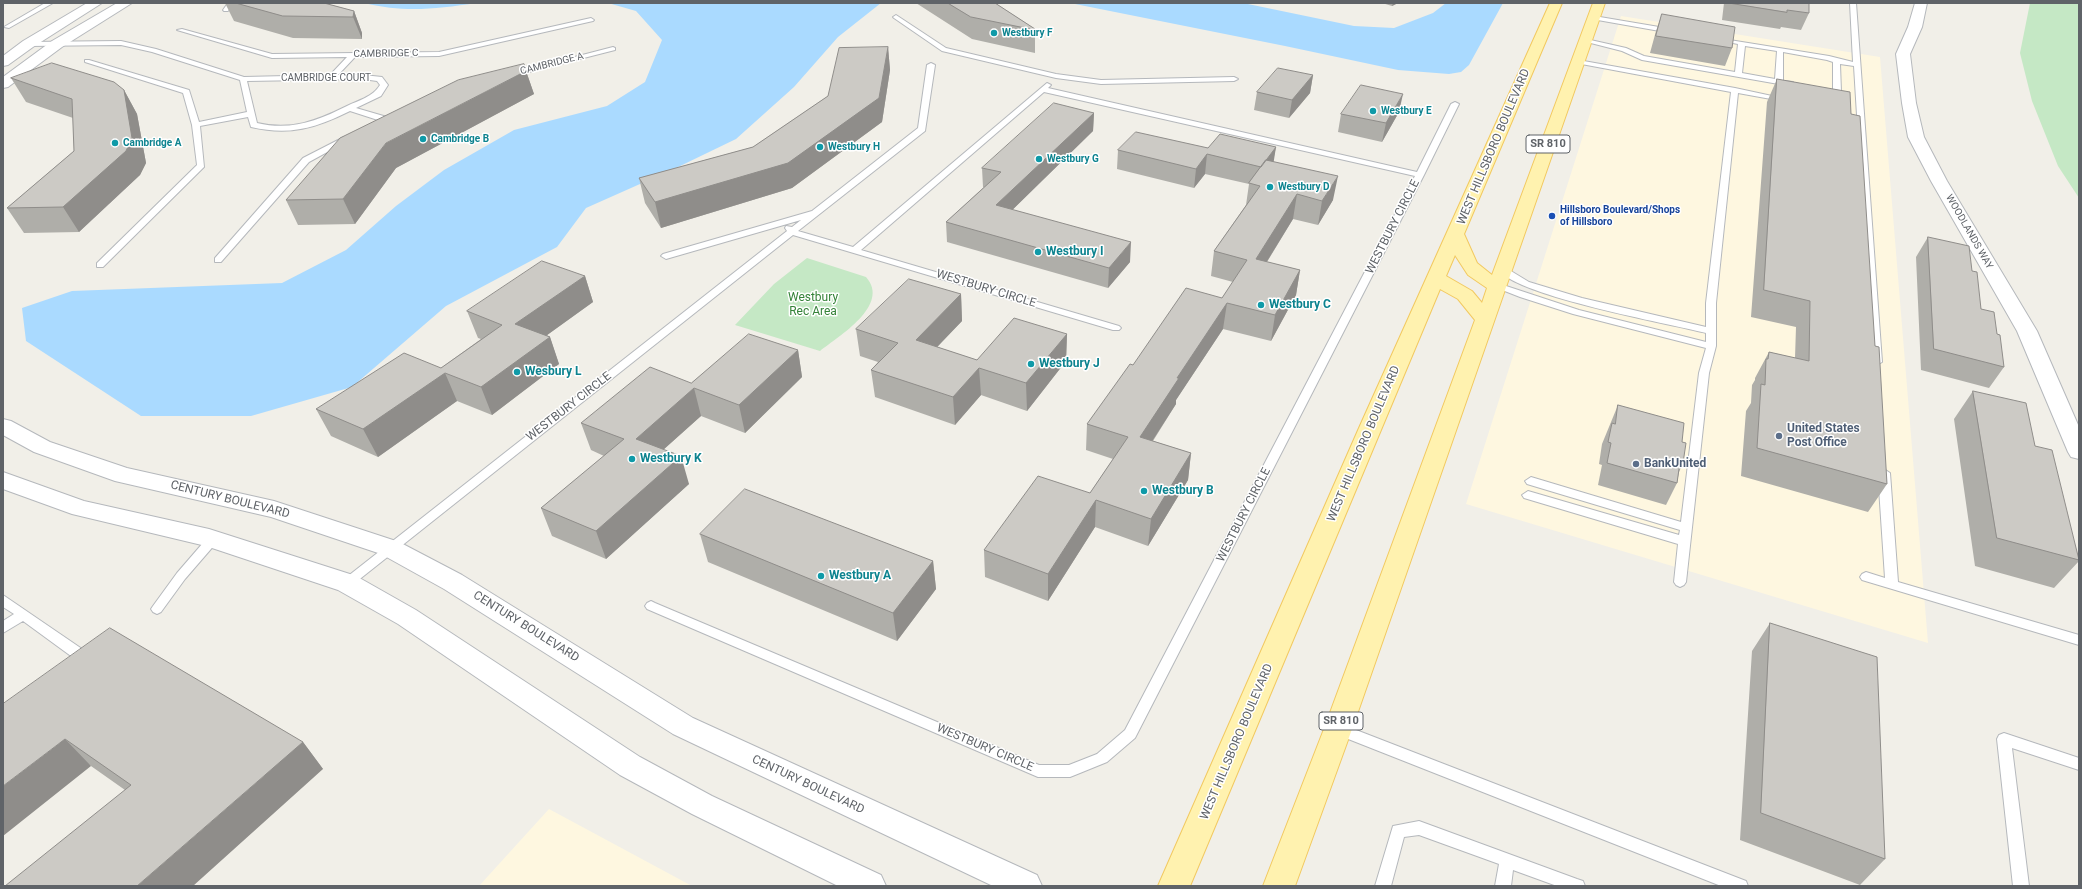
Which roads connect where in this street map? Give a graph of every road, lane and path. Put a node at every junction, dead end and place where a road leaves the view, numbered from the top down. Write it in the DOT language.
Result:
graph roads {
  1 [pos="50,3"];
  2 [pos="96,3"];
  3 [pos="126,3"];
  4 [pos="231,3"];
  5 [pos="1556,3"];
  6 [pos="1600,3"];
  7 [pos="1854,3"];
  8 [pos="1921,3"];
  9 [pos="226,10"];
  10 [pos="896,17"];
  11 [pos="1594,18"];
  12 [pos="591,20"];
  13 [pos="6,27"];
  14 [pos="180,30"];
  15 [pos="1682,33"];
  16 [pos="1712,38"];
  17 [pos="1586,41"];
  18 [pos="1742,43"];
  19 [pos="28,44"];
  20 [pos="57,44"];
  21 [pos="613,49"];
  22 [pos="1780,50"];
  23 [pos="353,55"];
  24 [pos="86,61"];
  25 [pos="1836,61"];
  26 [pos="3,62"];
  27 [pos="1578,62"];
  28 [pos="930,65"];
  29 [pos="1858,65"];
  30 [pos="1738,75"];
  31 [pos="333,76"];
  32 [pos="1056,76"];
  33 [pos="501,77"];
  34 [pos="243,79"];
  35 [pos="1234,79"];
  36 [pos="1779,82"];
  37 [pos="3,84"];
  38 [pos="1801,86"];
  39 [pos="1042,89"];
  40 [pos="1735,90"];
  41 [pos="1845,93"];
  42 [pos="1790,100"];
  43 [pos="1455,104"];
  44 [pos="349,108"];
  45 [pos="251,114"];
  46 [pos="384,119"];
  47 [pos="196,125"];
  48 [pos="356,134"];
  49 [pos="1420,175"];
  50 [pos="816,213"];
  51 [pos="783,222"];
  52 [pos="792,232"];
  53 [pos="1456,236"];
  54 [pos="855,250"];
  55 [pos="666,256"];
  56 [pos="218,260"];
  57 [pos="100,265"];
  58 [pos="1500,278"];
  59 [pos="1437,279"];
  60 [pos="1485,319"];
  61 [pos="1116,328"];
  62 [pos="1711,330"];
  63 [pos="1711,346"];
  64 [pos="1878,376"];
  65 [pos="3,426"];
  66 [pos="2079,452"];
  67 [pos="1884,464"];
  68 [pos="3,480"];
  69 [pos="1531,481"];
  70 [pos="1528,495"];
  71 [pos="1686,528"];
  72 [pos="212,539"];
  73 [pos="1684,541"];
  74 [pos="390,548"];
  75 [pos="1866,577"];
  76 [pos="1680,582"];
  77 [pos="347,583"];
  78 [pos="1892,585"];
  79 [pos="3,600"];
  80 [pos="651,606"];
  81 [pos="157,609"];
  82 [pos="23,615"];
  83 [pos="3,628"];
  84 [pos="2079,640"];
  85 [pos="80,655"];
  86 [pos="1338,729"];
  87 [pos="2079,764"];
  88 [pos="1507,860"];
  89 [pos="870,886"];
  90 [pos="1026,886"];
  91 [pos="1174,886"];
  92 [pos="1280,886"];
  93 [pos="1382,886"];
  94 [pos="1503,886"];
  95 [pos="1577,886"];
  96 [pos="1740,886"];
  97 [pos="2021,886"];
  1 -- 13 [label="lane"];
  2 -- 19 [label="street"];
  3 -- 20 [label="street"];
  4 -- 9 [label="lane"];
  5 -- 53 [label="main road, WEST HILLSBORO BOULEVARD"];
  6 -- 11 [label="main road, SR 810"];
  7 -- 29 [label="lane"];
  8 -- 66 [label="street, WOODLANDS WAY"];
  10 -- 32 [label="lane"];
  11 -- 15 [label="lane"];
  11 -- 17 [label="main road, SR 810"];
  12 -- 23 [label="lane, CAMBRIDGE C"];
  14 -- 23 [label="lane, CAMBRIDGE C"];
  16 -- 18 [label="lane"];
  17 -- 27 [label="main road, SR 810"];
  17 -- 30 [label="lane"];
  18 -- 22 [label="lane"];
  18 -- 30 [label="lane"];
  19 -- 20 [label="lane, CAMBRIDGE COURT"];
  19 -- 26 [label="street"];
  20 -- 34 [label="lane, CAMBRIDGE COURT"];
  20 -- 37 [label="street"];
  21 -- 33 [label="lane, CAMBRIDGE A"];
  22 -- 25 [label="lane"];
  22 -- 36 [label="lane"];
  23 -- 31 [label="lane"];
  24 -- 47 [label="lane"];
  25 -- 29 [label="lane"];
  25 -- 41 [label="lane"];
  27 -- 40 [label="lane"];
  27 -- 58 [label="main road, SR 810"];
  28 -- 50 [label="lane"];
  29 -- 41 [label="lane"];
  30 -- 36 [label="lane"];
  31 -- 34 [label="lane, CAMBRIDGE COURT"];
  31 -- 44 [label="lane, CAMBRIDGE COURT"];
  32 -- 35 [label="lane"];
  32 -- 39 [label="lane"];
  34 -- 45 [label="lane, CAMBRIDGE COURT"];
  36 -- 38 [label="lane"];
  39 -- 49 [label="lane, WESTBURY CIRCLE"];
  39 -- 54 [label="lane"];
  40 -- 42 [label="lane"];
  40 -- 62 [label="lane"];
  41 -- 64 [label="lane"];
  43 -- 49 [label="lane"];
  44 -- 45 [label="lane, CAMBRIDGE COURT"];
  44 -- 46 [label="lane"];
  45 -- 47 [label="lane"];
  47 -- 57 [label="lane"];
  48 -- 56 [label="lane"];
  49 -- 80 [label="lane, WESTBURY CIRCLE"];
  50 -- 51 [label="lane"];
  50 -- 52 [label="lane"];
  51 -- 52 [label="lane"];
  51 -- 55 [label="lane"];
  52 -- 54 [label="lane, WESTBURY CIRCLE"];
  52 -- 74 [label="lane, WESTBURY CIRCLE"];
  53 -- 58 [label="main road"];
  53 -- 59 [label="main road, WEST HILLSBORO BOULEVARD"];
  54 -- 61 [label="lane, WESTBURY CIRCLE"];
  58 -- 60 [label="main road, SR 810"];
  58 -- 62 [label="lane"];
  58 -- 63 [label="lane"];
  59 -- 60 [label="main road"];
  59 -- 91 [label="main road, WEST HILLSBORO BOULEVARD"];
  60 -- 86 [label="main road, SR 810"];
  62 -- 63 [label="lane"];
  63 -- 71 [label="lane"];
  65 -- 74 [label="street, CENTURY BOULEVARD"];
  67 -- 78 [label="lane"];
  68 -- 72 [label="street"];
  69 -- 71 [label="lane"];
  70 -- 73 [label="lane"];
  71 -- 73 [label="lane"];
  72 -- 77 [label="street"];
  72 -- 81 [label="lane"];
  73 -- 76 [label="lane"];
  74 -- 77 [label="lane, WESTBURY CIRCLE"];
  74 -- 90 [label="street, CENTURY BOULEVARD"];
  75 -- 78 [label="lane"];
  77 -- 89 [label="street"];
  78 -- 84 [label="lane"];
  79 -- 82 [label="lane"];
  82 -- 83 [label="lane"];
  82 -- 85 [label="lane"];
  86 -- 92 [label="main road, SR 810"];
  86 -- 96 [label="lane"];
  87 -- 97 [label="lane"];
  88 -- 93 [label="lane"];
  88 -- 94 [label="lane"];
  88 -- 95 [label="lane"];
}
